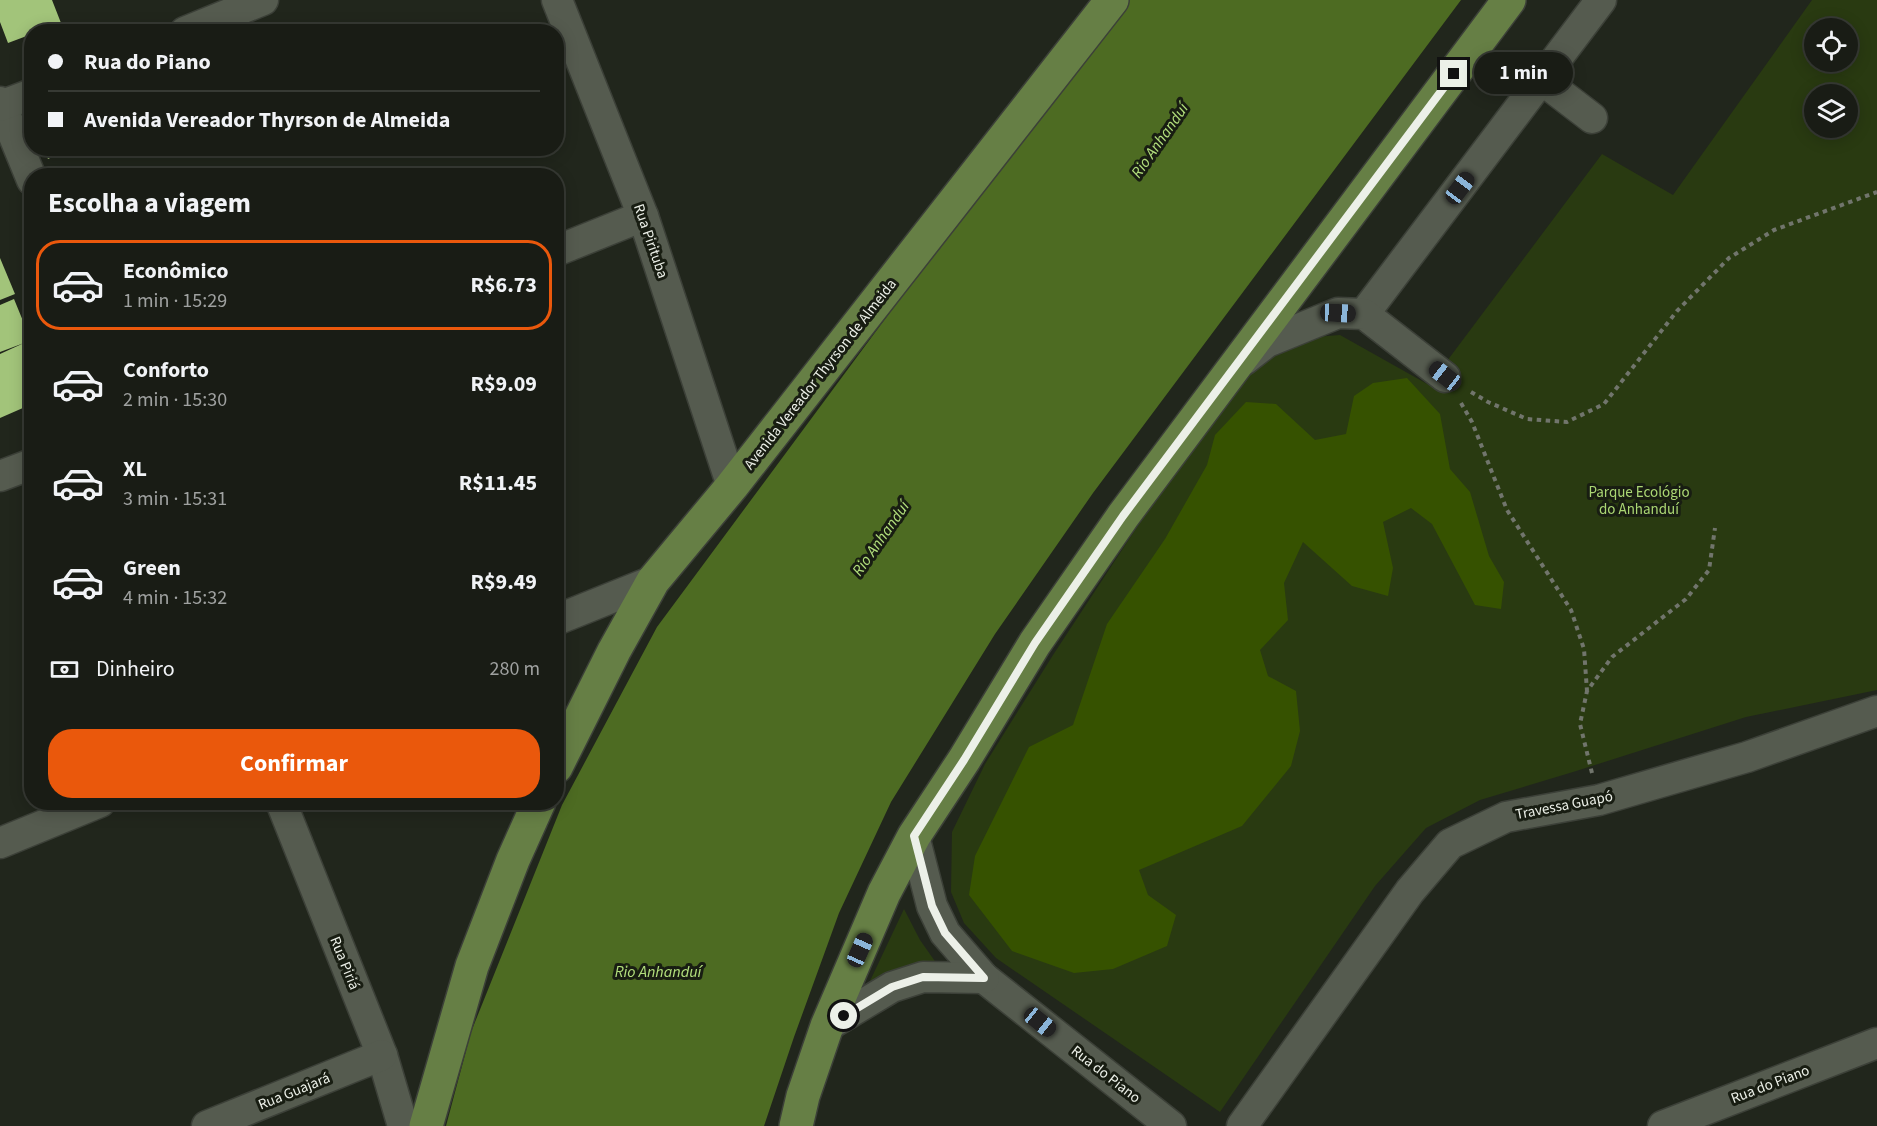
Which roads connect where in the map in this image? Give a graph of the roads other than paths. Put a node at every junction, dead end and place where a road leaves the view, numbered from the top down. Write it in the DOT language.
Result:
graph roads {
  1 [pos="263,0"];
  2 [pos="556,0"];
  3 [pos="1112,0"];
  4 [pos="1509,0"];
  5 [pos="1601,0"];
  6 [pos="204,24"];
  7 [pos="1541,79"];
  8 [pos="24,97"];
  9 [pos="0,105"];
  10 [pos="1592,118"];
  11 [pos="27,168"];
  12 [pos="643,216"];
  13 [pos="564,248"];
  14 [pos="1364,314"];
  15 [pos="1233,369"];
  16 [pos="1445,376"];
  17 [pos="24,467"];
  18 [pos="0,476"];
  19 [pos="732,486"];
  20 [pos="653,581"];
  21 [pos="564,617"];
  22 [pos="1877,711"];
  23 [pos="564,751"];
  24 [pos="80,810"];
  25 [pos="284,810"];
  26 [pos="535,810"];
  27 [pos="914,836"];
  28 [pos="0,843"];
  29 [pos="984,978"];
  30 [pos="827,1026"];
  31 [pos="1877,1043"];
  32 [pos="382,1055"];
  33 [pos="207,1126"];
  34 [pos="403,1126"];
  35 [pos="426,1126"];
  36 [pos="796,1126"];
  37 [pos="1172,1126"];
  38 [pos="1242,1126"];
  39 [pos="1663,1126"];
  1 -- 6 [label="street"];
  2 -- 12 [label="street, Rua Pirituba"];
  3 -- 19 [label="main road, Avenida Vereador Thyrson de Almeida"];
  4 -- 15 [label="main road"];
  5 -- 7 [label="street"];
  7 -- 10 [label="street"];
  7 -- 14 [label="street"];
  8 -- 9 [label="street"];
  9 -- 11 [label="street"];
  12 -- 13 [label="street"];
  12 -- 19 [label="street, Rua Pirituba"];
  14 -- 15 [label="street"];
  14 -- 16 [label="street"];
  15 -- 27 [label="main road"];
  17 -- 18 [label="street"];
  19 -- 20 [label="main road, Avenida Vereador Thyrson de Almeida"];
  20 -- 21 [label="street"];
  20 -- 23 [label="main road, Avenida Vereador Thyrson de Almeida"];
  22 -- 38 [label="street, Travessa Guapó"];
  24 -- 28 [label="street"];
  25 -- 32 [label="street, Rua Piriá"];
  26 -- 35 [label="main road"];
  27 -- 29 [label="street, Rua do Piano"];
  27 -- 30 [label="main road"];
  29 -- 30 [label="street"];
  29 -- 37 [label="street, Rua do Piano"];
  30 -- 36 [label="main road"];
  31 -- 39 [label="street, Rua do Piano"];
  32 -- 33 [label="street, Rua Guajará"];
  32 -- 34 [label="street, Rua Piriá"];
}
